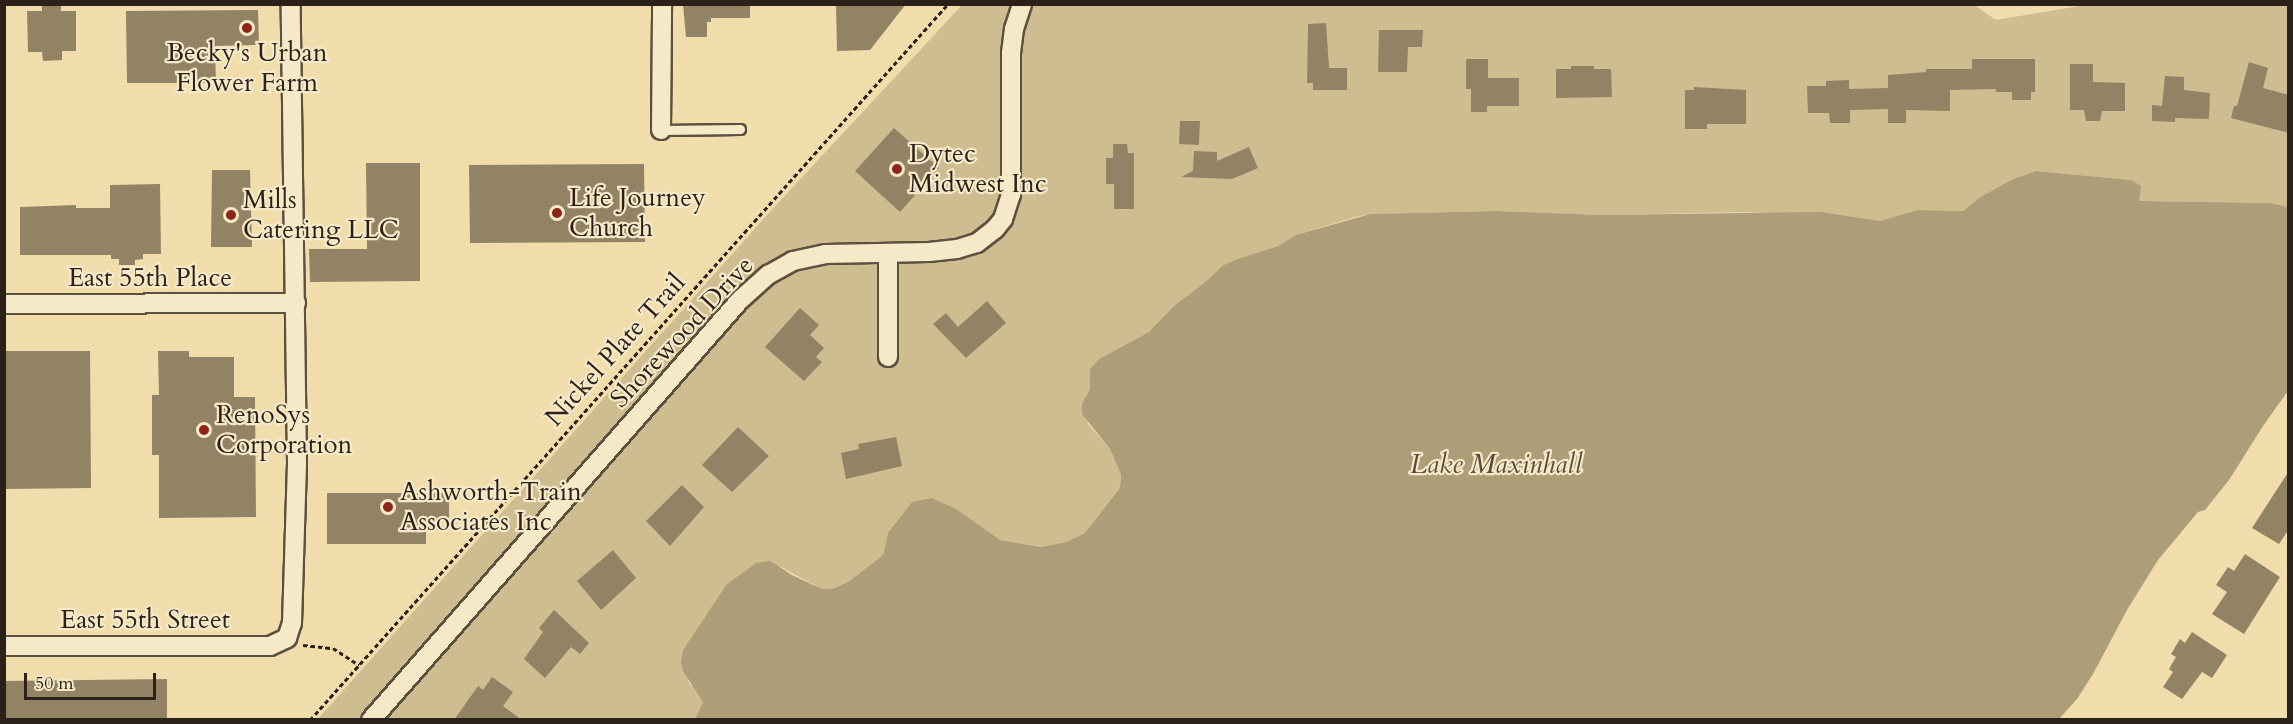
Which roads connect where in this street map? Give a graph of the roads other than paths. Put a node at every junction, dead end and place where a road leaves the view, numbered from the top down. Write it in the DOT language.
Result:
graph roads {
  1 [pos="291,4"];
  2 [pos="662,4"];
  3 [pos="1022,4"];
  4 [pos="740,129"];
  5 [pos="661,130"];
  6 [pos="888,254"];
  7 [pos="296,303"];
  8 [pos="4,304"];
  9 [pos="888,357"];
  10 [pos="4,646"];
  11 [pos="371,720"];
  1 -- 7 [label="street"];
  2 -- 5 [label="street"];
  3 -- 6 [label="street, Shorewood Drive"];
  4 -- 5 [label="lane"];
  6 -- 9 [label="street"];
  6 -- 11 [label="street, Shorewood Drive"];
  7 -- 8 [label="street, East 55th Place"];
  7 -- 10 [label="street, East 55th Street"];
}
